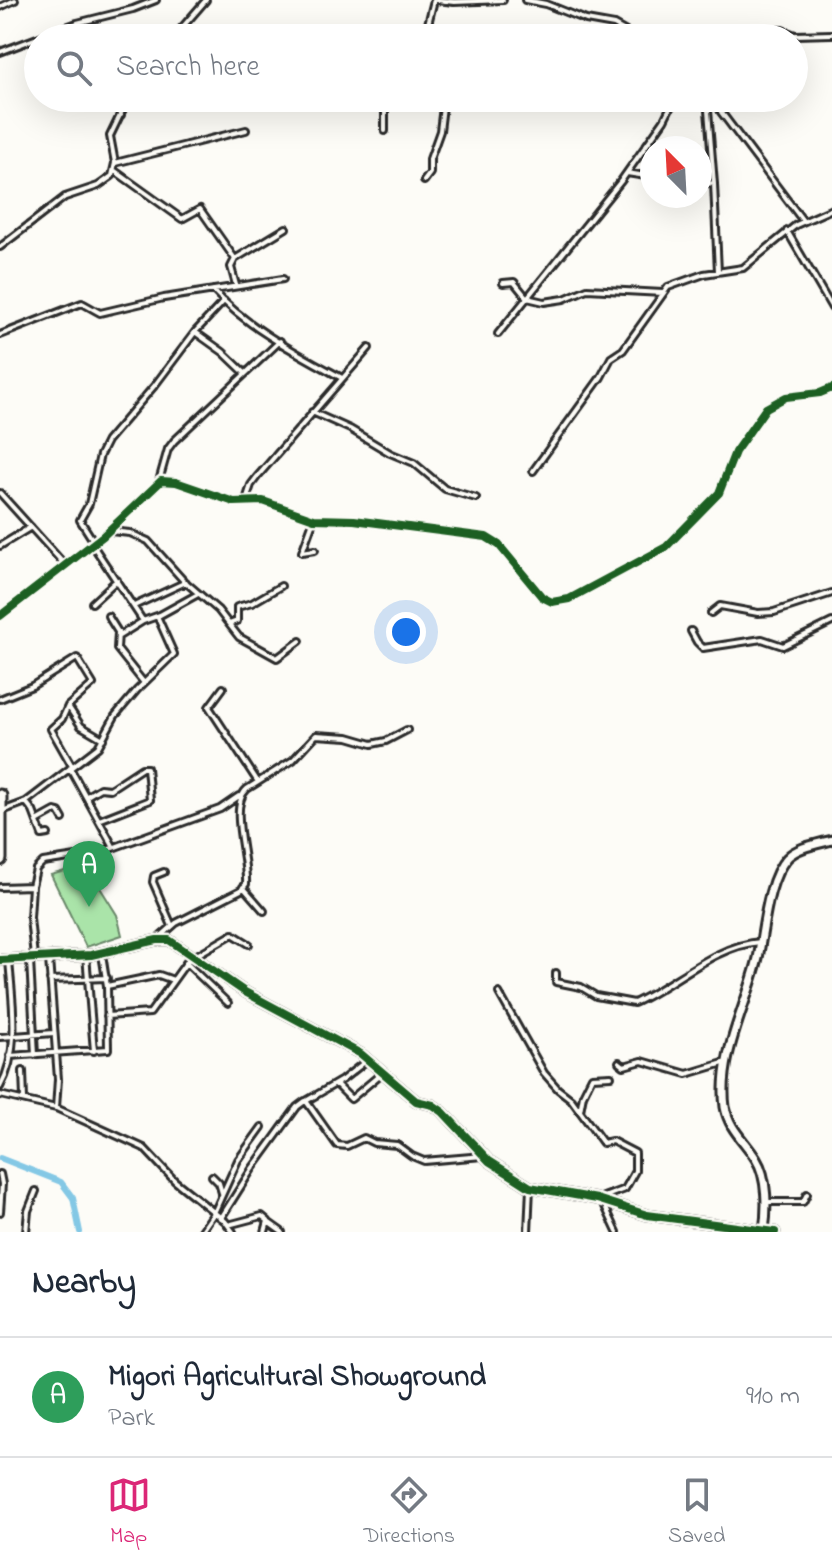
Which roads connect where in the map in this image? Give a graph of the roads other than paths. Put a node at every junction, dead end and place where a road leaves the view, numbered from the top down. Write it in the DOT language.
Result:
graph roads {
  1 [pos="15,0"];
  2 [pos="156,0"];
  3 [pos="206,0"];
  4 [pos="436,0"];
  5 [pos="503,0"];
  6 [pos="525,0"];
  7 [pos="0,7"];
  8 [pos="77,23"];
  9 [pos="185,24"];
  10 [pos="428,24"];
  11 [pos="608,24"];
  12 [pos="832,34"];
  13 [pos="808,35"];
  14 [pos="24,43"];
  15 [pos="0,52"];
  16 [pos="119,112"];
  17 [pos="123,112"];
  18 [pos="385,112"];
  19 [pos="442,112"];
  20 [pos="668,112"];
  21 [pos="708,112"];
  22 [pos="721,112"];
  23 [pos="121,115"];
  24 [pos="246,130"];
  25 [pos="385,131"];
  26 [pos="115,163"];
  27 [pos="115,171"];
  28 [pos="627,173"];
  29 [pos="640,175"];
  30 [pos="424,181"];
  31 [pos="714,184"];
  32 [pos="832,209"];
  33 [pos="803,221"];
  34 [pos="286,228"];
  35 [pos="787,231"];
  36 [pos="0,247"];
  37 [pos="235,259"];
  38 [pos="718,272"];
  39 [pos="283,279"];
  40 [pos="503,283"];
  41 [pos="236,285"];
  42 [pos="213,290"];
  43 [pos="663,293"];
  44 [pos="527,298"];
  45 [pos="224,301"];
  46 [pos="832,308"];
  47 [pos="195,332"];
  48 [pos="498,334"];
  49 [pos="0,335"];
  50 [pos="280,341"];
  51 [pos="369,348"];
  52 [pos="245,373"];
  53 [pos="342,378"];
  54 [pos="832,388"];
  55 [pos="312,412"];
  56 [pos="533,471"];
  57 [pos="159,481"];
  58 [pos="0,493"];
  59 [pos="476,498"];
  60 [pos="245,503"];
  61 [pos="314,519"];
  62 [pos="31,527"];
  63 [pos="108,531"];
  64 [pos="93,543"];
  65 [pos="0,546"];
  66 [pos="315,550"];
  67 [pos="65,565"];
  68 [pos="117,580"];
  69 [pos="186,582"];
  70 [pos="281,586"];
  71 [pos="832,593"];
  72 [pos="199,594"];
  73 [pos="92,603"];
  74 [pos="134,606"];
  75 [pos="711,613"];
  76 [pos="0,616"];
  77 [pos="108,616"];
  78 [pos="157,616"];
  79 [pos="143,621"];
  80 [pos="832,622"];
  81 [pos="229,624"];
  82 [pos="691,631"];
  83 [pos="119,636"];
  84 [pos="300,641"];
  85 [pos="144,683"];
  86 [pos="223,688"];
  87 [pos="0,699"];
  88 [pos="68,706"];
  89 [pos="407,730"];
  90 [pos="103,740"];
  91 [pos="71,767"];
  92 [pos="258,782"];
  93 [pos="242,794"];
  94 [pos="0,796"];
  95 [pos="87,796"];
  96 [pos="26,802"];
  97 [pos="0,811"];
  98 [pos="63,819"];
  99 [pos="99,820"];
  100 [pos="37,821"];
  101 [pos="48,834"];
  102 [pos="832,840"];
  103 [pos="113,847"];
  104 [pos="0,851"];
  105 [pos="0,859"];
  106 [pos="164,872"];
  107 [pos="32,886"];
  108 [pos="0,887"];
  109 [pos="243,887"];
  110 [pos="264,911"];
  111 [pos="172,926"];
  112 [pos="157,940"];
  113 [pos="761,942"];
  114 [pos="249,944"];
  115 [pos="101,953"];
  116 [pos="86,955"];
  117 [pos="49,958"];
  118 [pos="32,959"];
  119 [pos="190,959"];
  120 [pos="5,960"];
  121 [pos="556,973"];
  122 [pos="107,978"];
  123 [pos="87,979"];
  124 [pos="50,980"];
  125 [pos="173,980"];
  126 [pos="107,986"];
  127 [pos="499,993"];
  128 [pos="228,1003"];
  129 [pos="107,1016"];
  130 [pos="54,1033"];
  131 [pos="34,1035"];
  132 [pos="13,1036"];
  133 [pos="0,1037"];
  134 [pos="94,1051"];
  135 [pos="55,1054"];
  136 [pos="35,1055"];
  137 [pos="10,1056"];
  138 [pos="368,1059"];
  139 [pos="619,1062"];
  140 [pos="729,1062"];
  141 [pos="23,1071"];
  142 [pos="383,1073"];
  143 [pos="611,1076"];
  144 [pos="336,1084"];
  145 [pos="0,1087"];
  146 [pos="0,1095"];
  147 [pos="24,1099"];
  148 [pos="307,1099"];
  149 [pos="56,1108"];
  150 [pos="580,1111"];
  151 [pos="262,1127"];
  152 [pos="483,1156"];
  153 [pos="0,1174"];
  154 [pos="212,1176"];
  155 [pos="219,1183"];
  156 [pos="227,1183"];
  157 [pos="530,1187"];
  158 [pos="36,1191"];
  159 [pos="222,1193"];
  160 [pos="807,1194"];
  161 [pos="601,1200"];
  162 [pos="765,1201"];
  163 [pos="0,1212"];
  164 [pos="214,1213"];
  165 [pos="221,1218"];
  166 [pos="268,1222"];
  167 [pos="228,1225"];
  168 [pos="26,1232"];
  169 [pos="201,1232"];
  170 [pos="233,1232"];
  171 [pos="265,1232"];
  172 [pos="282,1232"];
  173 [pos="528,1232"];
  174 [pos="617,1232"];
  175 [pos="764,1232"];
  176 [pos="775,1232"];
  1 -- 7 [label="street"];
  2 -- 8 [label="street"];
  3 -- 9 [label="street"];
  4 -- 5 [label="street"];
  4 -- 10 [label="street"];
  6 -- 11 [label="street"];
  12 -- 13 [label="street"];
  14 -- 15 [label="street"];
  16 -- 23 [label="street"];
  17 -- 23 [label="street"];
  18 -- 25 [label="street"];
  19 -- 30 [label="street"];
  20 -- 28 [label="street"];
  21 -- 31 [label="street"];
  22 -- 33 [label="street"];
  23 -- 26 [label="street"];
  24 -- 26 [label="street"];
  26 -- 27 [label="street"];
  27 -- 36 [label="street"];
  27 -- 37 [label="street"];
  28 -- 29 [label="street"];
  28 -- 44 [label="street"];
  31 -- 38 [label="street"];
  32 -- 33 [label="street"];
  33 -- 35 [label="street"];
  34 -- 37 [label="street"];
  35 -- 38 [label="street"];
  35 -- 46 [label="street"];
  37 -- 41 [label="street"];
  38 -- 43 [label="street"];
  39 -- 41 [label="street"];
  40 -- 44 [label="street"];
  41 -- 42 [label="street"];
  42 -- 45 [label="street"];
  42 -- 49 [label="street"];
  43 -- 44 [label="street"];
  43 -- 56 [label="street"];
  44 -- 48 [label="street"];
  45 -- 47 [label="street"];
  45 -- 50 [label="street"];
  47 -- 52 [label="street"];
  47 -- 64 [label="street"];
  50 -- 52 [label="street"];
  50 -- 53 [label="street"];
  51 -- 53 [label="street"];
  52 -- 57 [label="street"];
  53 -- 55 [label="street"];
  54 -- 61 [label="street"];
  55 -- 59 [label="street"];
  55 -- 60 [label="street"];
  57 -- 60 [label="street"];
  57 -- 63 [label="street"];
  58 -- 62 [label="street"];
  60 -- 61 [label="street"];
  61 -- 66 [label="street"];
  62 -- 65 [label="street"];
  62 -- 67 [label="street"];
  63 -- 64 [label="street"];
  63 -- 69 [label="street"];
  64 -- 67 [label="street"];
  64 -- 68 [label="street"];
  67 -- 76 [label="street"];
  68 -- 73 [label="street"];
  68 -- 74 [label="street"];
  69 -- 72 [label="street"];
  69 -- 74 [label="street"];
  70 -- 81 [label="street"];
  71 -- 75 [label="street"];
  72 -- 78 [label="street"];
  72 -- 81 [label="street"];
  74 -- 79 [label="street"];
  77 -- 83 [label="street"];
  78 -- 79 [label="street"];
  78 -- 85 [label="street"];
  79 -- 83 [label="street"];
  80 -- 82 [label="street"];
  81 -- 84 [label="street"];
  83 -- 85 [label="street"];
  85 -- 90 [label="street"];
  86 -- 92 [label="street"];
  87 -- 88 [label="street"];
  88 -- 90 [label="street"];
  88 -- 91 [label="street"];
  89 -- 92 [label="street"];
  90 -- 91 [label="street"];
  91 -- 95 [label="street"];
  91 -- 96 [label="street"];
  92 -- 93 [label="street"];
  93 -- 103 [label="street"];
  93 -- 109 [label="street"];
  94 -- 97 [label="highway"];
  95 -- 99 [label="street"];
  95 -- 99 [label="street"];
  96 -- 97 [label="street"];
  96 -- 100 [label="street"];
  97 -- 104 [label="highway"];
  98 -- 100 [label="street"];
  99 -- 103 [label="street"];
  100 -- 101 [label="street"];
  102 -- 113 [label="street"];
  103 -- 107 [label="street"];
  104 -- 105 [label="highway"];
  106 -- 111 [label="street"];
  107 -- 108 [label="street"];
  107 -- 118 [label="street"];
  109 -- 110 [label="street"];
  109 -- 111 [label="street"];
  111 -- 112 [label="street"];
  112 -- 115 [label="street"];
  112 -- 119 [label="street"];
  113 -- 121 [label="street"];
  113 -- 140 [label="street"];
  114 -- 119 [label="street"];
  115 -- 116 [label="street"];
  115 -- 122 [label="street"];
  116 -- 117 [label="street"];
  116 -- 123 [label="street"];
  117 -- 118 [label="street"];
  117 -- 124 [label="street"];
  118 -- 120 [label="street"];
  118 -- 131 [label="street"];
  119 -- 125 [label="street"];
  119 -- 128 [label="street"];
  119 -- 138 [label="street"];
  120 -- 132 [label="street"];
  122 -- 123 [label="street"];
  122 -- 126 [label="street"];
  123 -- 124 [label="street"];
  123 -- 134 [label="street"];
  124 -- 130 [label="street"];
  125 -- 126 [label="street"];
  125 -- 129 [label="street"];
  126 -- 129 [label="street"];
  127 -- 150 [label="street"];
  129 -- 134 [label="street"];
  130 -- 131 [label="street"];
  130 -- 135 [label="street"];
  131 -- 132 [label="street"];
  131 -- 136 [label="street"];
  132 -- 133 [label="street"];
  132 -- 137 [label="street"];
  134 -- 135 [label="street"];
  135 -- 136 [label="street"];
  135 -- 149 [label="street"];
  136 -- 137 [label="street"];
  137 -- 145 [label="street"];
  138 -- 142 [label="street"];
  138 -- 144 [label="street"];
  139 -- 140 [label="street"];
  140 -- 162 [label="street"];
  141 -- 147 [label="street"];
  142 -- 144 [label="street"];
  142 -- 152 [label="street"];
  143 -- 150 [label="street"];
  144 -- 148 [label="street"];
  146 -- 147 [label="street"];
  147 -- 149 [label="street"];
  148 -- 152 [label="street"];
  148 -- 165 [label="street"];
  149 -- 164 [label="street"];
  150 -- 161 [label="street"];
  151 -- 156 [label="street"];
  152 -- 157 [label="street"];
  153 -- 163 [label="street"];
  154 -- 155 [label="street"];
  155 -- 156 [label="street"];
  155 -- 159 [label="street"];
  156 -- 159 [label="street"];
  157 -- 161 [label="street"];
  157 -- 173 [label="street"];
  158 -- 168 [label="street"];
  159 -- 164 [label="street"];
  160 -- 162 [label="street"];
  161 -- 174 [label="street"];
  161 -- 175 [label="street"];
  162 -- 175 [label="street"];
  164 -- 165 [label="street"];
  164 -- 169 [label="street"];
  165 -- 167 [label="street"];
  166 -- 167 [label="street"];
  166 -- 171 [label="street"];
  166 -- 172 [label="street"];
  167 -- 170 [label="street"];
  175 -- 176 [label="street"];
}
